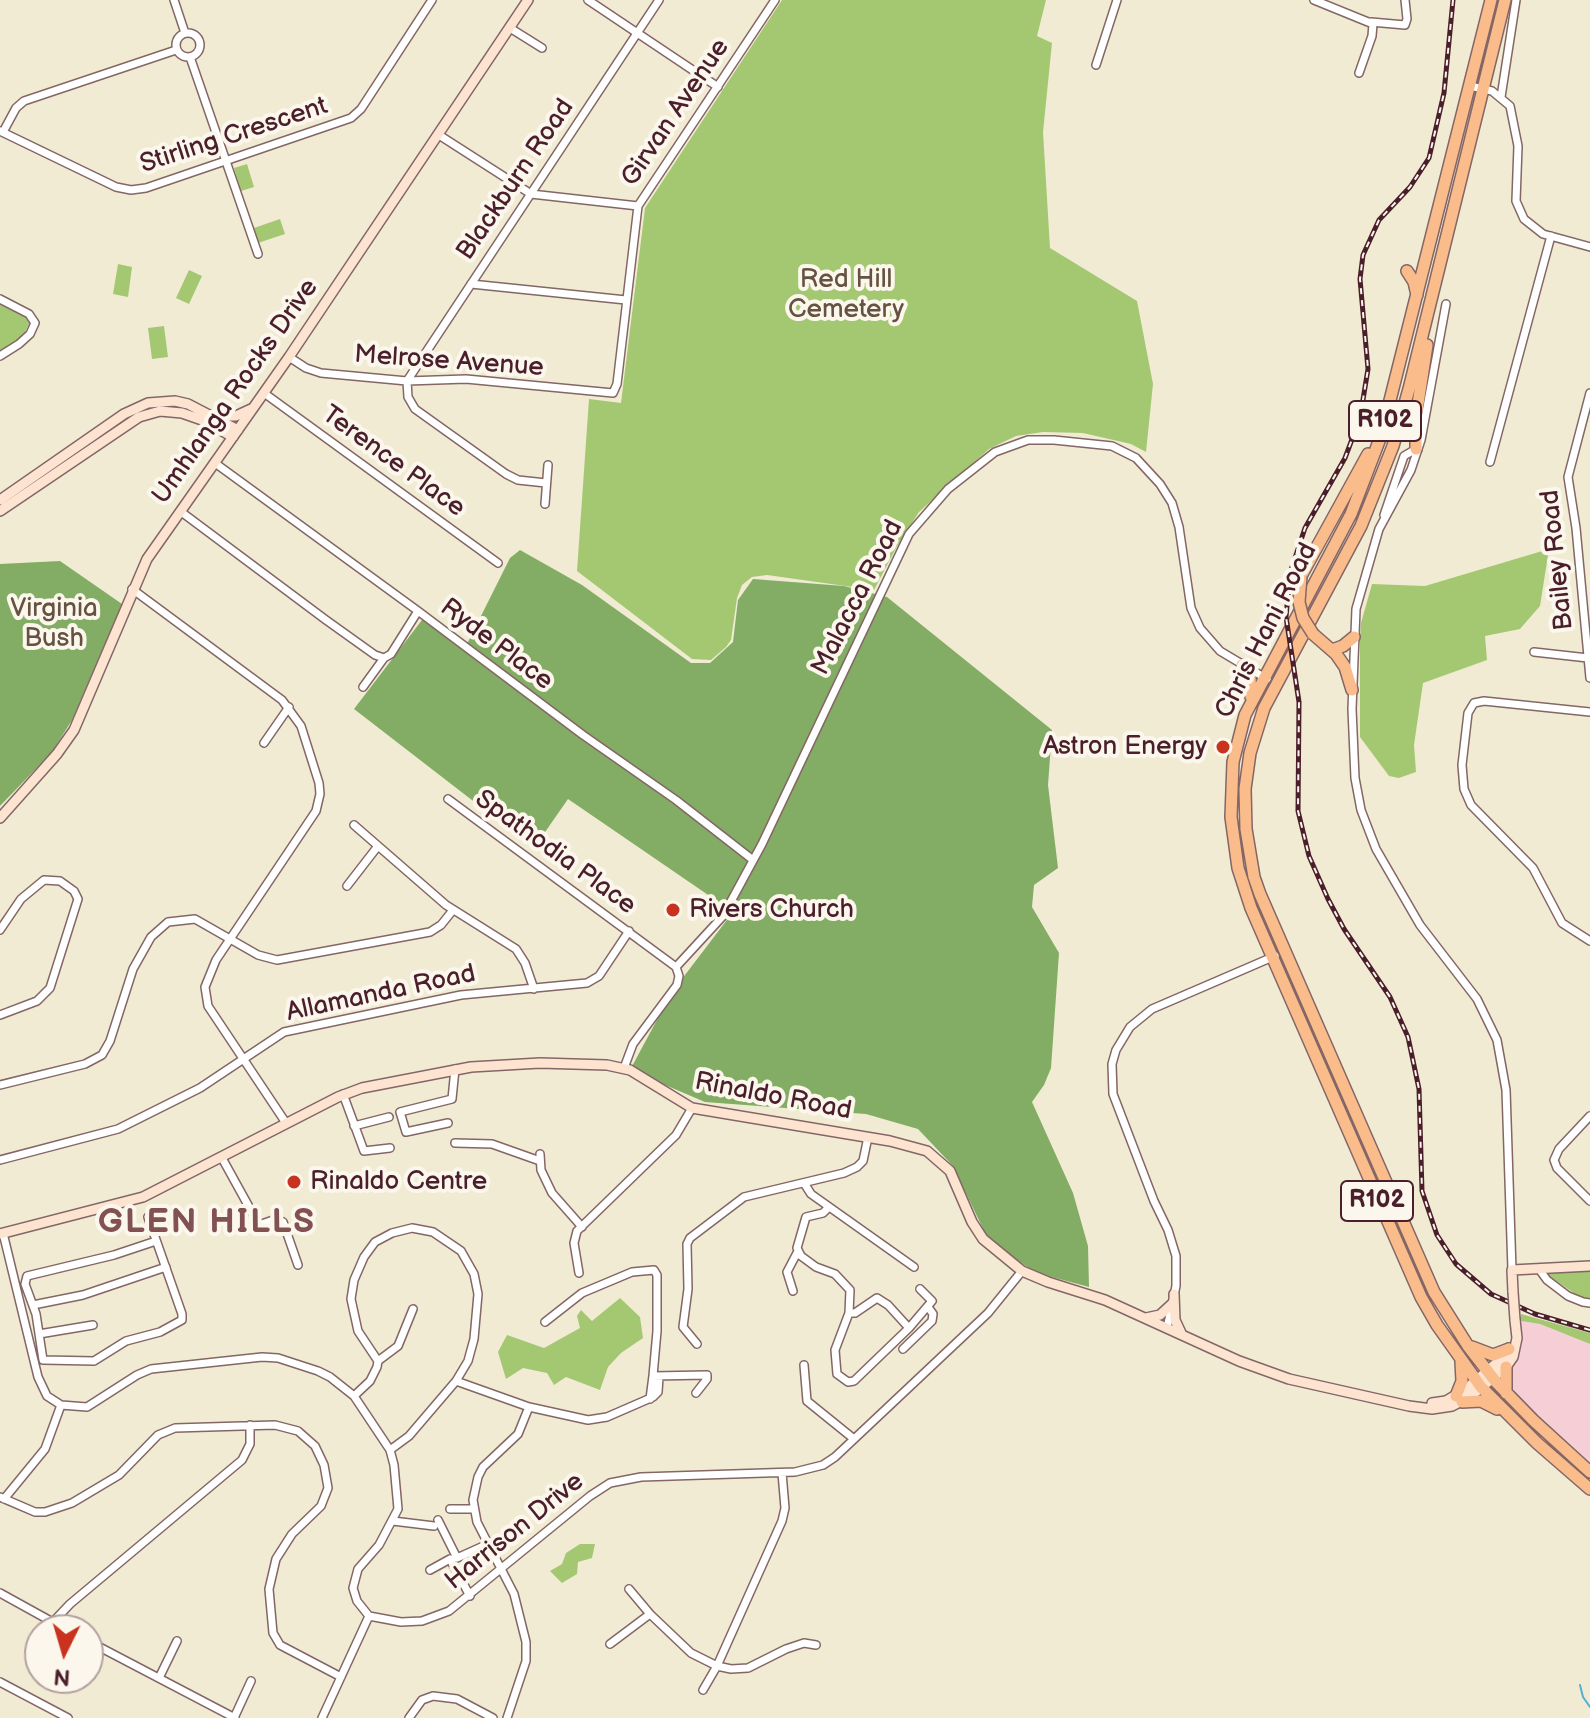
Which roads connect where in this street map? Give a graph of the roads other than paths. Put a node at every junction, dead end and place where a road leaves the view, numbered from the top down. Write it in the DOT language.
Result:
graph roads {
  1 [pos="174,0"];
  2 [pos="432,0"];
  3 [pos="528,0"];
  4 [pos="588,0"];
  5 [pos="659,0"];
  6 [pos="775,0"];
  7 [pos="1117,0"];
  8 [pos="1314,0"];
  9 [pos="1405,0"];
  10 [pos="1491,0"];
  11 [pos="1505,0"];
  12 [pos="1516,0"];
  13 [pos="1371,22"];
  14 [pos="510,28"];
  15 [pos="185,33"];
  16 [pos="637,33"];
  17 [pos="542,48"];
  18 [pos="176,50"];
  19 [pos="190,57"];
  20 [pos="1096,65"];
  21 [pos="1359,73"];
  22 [pos="718,87"];
  23 [pos="1469,89"];
  24 [pos="1482,92"];
  25 [pos="1499,96"];
  26 [pos="2,131"];
  27 [pos="439,135"];
  28 [pos="226,161"];
  29 [pos="531,194"];
  30 [pos="638,206"];
  31 [pos="1551,236"];
  32 [pos="1590,247"];
  33 [pos="258,254"];
  34 [pos="1407,271"];
  35 [pos="471,284"];
  36 [pos="1417,295"];
  37 [pos="0,299"];
  38 [pos="626,300"];
  39 [pos="1446,304"];
  40 [pos="1426,321"];
  41 [pos="0,356"];
  42 [pos="289,357"];
  43 [pos="407,381"];
  44 [pos="264,393"];
  45 [pos="1590,393"];
  46 [pos="610,394"];
  47 [pos="254,407"];
  48 [pos="204,416"];
  49 [pos="1385,422"];
  50 [pos="236,433"];
  51 [pos="1416,449"];
  52 [pos="216,460"];
  53 [pos="1490,462"];
  54 [pos="548,465"];
  55 [pos="546,483"];
  56 [pos="6,500"];
  57 [pos="545,504"];
  58 [pos="0,511"];
  59 [pos="180,511"];
  60 [pos="498,563"];
  61 [pos="132,589"];
  62 [pos="418,611"];
  63 [pos="1354,637"];
  64 [pos="1332,650"];
  65 [pos="1534,652"];
  66 [pos="384,658"];
  67 [pos="1588,658"];
  68 [pos="1242,665"];
  69 [pos="1264,677"];
  70 [pos="1590,678"];
  71 [pos="1276,683"];
  72 [pos="363,687"];
  73 [pos="1352,690"];
  74 [pos="1251,701"];
  75 [pos="289,707"];
  76 [pos="1590,712"];
  77 [pos="264,743"];
  78 [pos="448,799"];
  79 [pos="0,818"];
  80 [pos="354,825"];
  81 [pos="378,846"];
  82 [pos="753,860"];
  83 [pos="347,886"];
  84 [pos="453,910"];
  85 [pos="0,930"];
  86 [pos="629,931"];
  87 [pos="231,939"];
  88 [pos="1590,941"];
  89 [pos="1286,953"];
  90 [pos="1272,958"];
  91 [pos="676,967"];
  92 [pos="534,989"];
  93 [pos="0,1015"];
  94 [pos="244,1060"];
  95 [pos="624,1068"];
  96 [pos="455,1069"];
  97 [pos="0,1085"];
  98 [pos="343,1094"];
  99 [pos="692,1108"];
  100 [pos="1590,1116"];
  101 [pos="389,1117"];
  102 [pos="286,1123"];
  103 [pos="448,1123"];
  104 [pos="354,1126"];
  105 [pos="868,1137"];
  106 [pos="455,1143"];
  107 [pos="390,1148"];
  108 [pos="222,1158"];
  109 [pos="0,1160"];
  110 [pos="804,1183"];
  111 [pos="1590,1201"];
  112 [pos="829,1207"];
  113 [pos="148,1217"];
  114 [pos="582,1227"];
  115 [pos="1,1234"];
  116 [pos="156,1241"];
  117 [pos="798,1251"];
  118 [pos="298,1265"];
  119 [pos="1590,1266"];
  120 [pos="166,1267"];
  121 [pos="914,1267"];
  122 [pos="1539,1269"];
  123 [pos="1512,1270"];
  124 [pos="1022,1271"];
  125 [pos="579,1273"];
  126 [pos="920,1289"];
  127 [pos="793,1291"];
  128 [pos="1174,1298"];
  129 [pos="1590,1303"];
  130 [pos="33,1305"];
  131 [pos="928,1307"];
  132 [pos="413,1309"];
  133 [pos="849,1313"];
  134 [pos="36,1317"];
  135 [pos="1146,1318"];
  136 [pos="24,1320"];
  137 [pos="545,1322"];
  138 [pos="1515,1323"];
  139 [pos="93,1325"];
  140 [pos="909,1328"];
  141 [pos="1167,1328"];
  142 [pos="39,1334"];
  143 [pos="1183,1335"];
  144 [pos="1465,1342"];
  145 [pos="697,1344"];
  146 [pos="903,1349"];
  147 [pos="1509,1349"];
  148 [pos="1461,1360"];
  149 [pos="378,1361"];
  150 [pos="804,1365"];
  151 [pos="1506,1367"];
  152 [pos="1490,1375"];
  153 [pos="656,1376"];
  154 [pos="456,1381"];
  155 [pos="1479,1384"];
  156 [pos="696,1393"];
  157 [pos="1506,1393"];
  158 [pos="354,1396"];
  159 [pos="1459,1399"];
  160 [pos="61,1405"];
  161 [pos="529,1407"];
  162 [pos="1514,1420"];
  163 [pos="250,1425"];
  164 [pos="854,1439"];
  165 [pos="390,1450"];
  166 [pos="1590,1472"];
  167 [pos="782,1473"];
  168 [pos="1590,1489"];
  169 [pos="2,1498"];
  170 [pos="450,1509"];
  171 [pos="473,1509"];
  172 [pos="393,1521"];
  173 [pos="488,1544"];
  174 [pos="502,1569"];
  175 [pos="430,1570"];
  176 [pos="629,1589"];
  177 [pos="470,1596"];
  178 [pos="2,1598"];
  179 [pos="36,1614"];
  180 [pos="61,1614"];
  181 [pos="650,1614"];
  182 [pos="369,1616"];
  183 [pos="177,1641"];
  184 [pos="610,1644"];
  185 [pos="816,1645"];
  186 [pos="104,1649"];
  187 [pos="717,1666"];
  188 [pos="341,1677"];
  189 [pos="159,1678"];
  190 [pos="251,1681"];
  191 [pos="0,1682"];
  192 [pos="703,1690"];
  193 [pos="68,1718"];
  194 [pos="234,1718"];
  195 [pos="322,1718"];
  196 [pos="409,1718"];
  197 [pos="493,1718"];
  198 [pos="507,1718"];
  1 -- 15 [label="street"];
  2 -- 28 [label="street, Stirling Crescent"];
  3 -- 14 [label="street, Umhlanga Rocks Drive"];
  4 -- 16 [label="street"];
  5 -- 16 [label="street, Blackburn Road"];
  6 -- 22 [label="street, Girvan Avenue"];
  7 -- 20 [label="street"];
  8 -- 13 [label="street"];
  9 -- 13 [label="street"];
  10 -- 23 [label="main road, Chris Hani Road / R102"];
  11 -- 24 [label="main road, Chris Hani Road / R102"];
  12 -- 25 [label="street"];
  13 -- 21 [label="street"];
  14 -- 17 [label="street"];
  14 -- 27 [label="street, Umhlanga Rocks Drive"];
  15 -- 18 [label="street"];
  15 -- 19 [label="street"];
  16 -- 22 [label="street"];
  16 -- 29 [label="street, Blackburn Road"];
  18 -- 19 [label="street"];
  18 -- 26 [label="street"];
  19 -- 28 [label="street"];
  22 -- 30 [label="street, Girvan Avenue"];
  23 -- 24 [label="street"];
  23 -- 36 [label="main road, Chris Hani Road / R102"];
  24 -- 25 [label="street"];
  24 -- 40 [label="main road, Chris Hani Road / R102"];
  25 -- 31 [label="street"];
  26 -- 28 [label="street, Stirling Crescent"];
  27 -- 29 [label="street"];
  27 -- 42 [label="street, Umhlanga Rocks Drive"];
  28 -- 33 [label="street"];
  29 -- 30 [label="street"];
  29 -- 35 [label="street, Blackburn Road"];
  30 -- 38 [label="street, Girvan Avenue"];
  31 -- 32 [label="street"];
  31 -- 53 [label="street"];
  34 -- 36 [label="main road"];
  35 -- 38 [label="street"];
  35 -- 43 [label="street, Blackburn Road"];
  36 -- 49 [label="main road, Chris Hani Road / R102"];
  37 -- 41 [label="street"];
  38 -- 46 [label="street, Girvan Avenue"];
  39 -- 51 [label="street"];
  40 -- 51 [label="main road"];
  40 -- 71 [label="main road, Chris Hani Road / R102"];
  42 -- 43 [label="street, Melrose Avenue"];
  42 -- 44 [label="street, Umhlanga Rocks Drive"];
  43 -- 46 [label="street, Melrose Avenue"];
  43 -- 55 [label="street"];
  44 -- 47 [label="street, Umhlanga Rocks Drive"];
  44 -- 60 [label="street, Terence Place"];
  45 -- 67 [label="street, Bailey Road"];
  47 -- 48 [label="street"];
  47 -- 50 [label="street, Umhlanga Rocks Drive"];
  48 -- 50 [label="street"];
  48 -- 52 [label="street"];
  48 -- 56 [label="street"];
  49 -- 64 [label="main road, bridge"];
  49 -- 69 [label="main road, Chris Hani Road / R102"];
  50 -- 52 [label="street, Umhlanga Rocks Drive"];
  51 -- 63 [label="street"];
  52 -- 59 [label="street, Umhlanga Rocks Drive"];
  52 -- 62 [label="street, Ryde Place"];
  54 -- 55 [label="street"];
  55 -- 57 [label="street"];
  56 -- 58 [label="street"];
  59 -- 61 [label="street, Umhlanga Rocks Drive"];
  59 -- 66 [label="street"];
  61 -- 75 [label="street"];
  61 -- 79 [label="street, Umhlanga Rocks Drive"];
  62 -- 66 [label="street"];
  62 -- 82 [label="street, Ryde Place"];
  63 -- 64 [label="main road"];
  63 -- 73 [label="street"];
  64 -- 73 [label="main road"];
  65 -- 67 [label="street"];
  66 -- 72 [label="street"];
  67 -- 70 [label="street, Bailey Road"];
  68 -- 69 [label="street, Malacca Road"];
  68 -- 74 [label="main road"];
  68 -- 82 [label="street, Malacca Road"];
  69 -- 71 [label="street, Malacca Road"];
  69 -- 74 [label="main road, Chris Hani Road / R102"];
  71 -- 89 [label="main road, Chris Hani Road / R102"];
  73 -- 123 [label="street"];
  74 -- 90 [label="main road, Chris Hani Road / R102"];
  75 -- 77 [label="street"];
  75 -- 87 [label="street"];
  76 -- 88 [label="street"];
  78 -- 86 [label="street, Spathodia Place"];
  80 -- 81 [label="street"];
  81 -- 83 [label="street"];
  81 -- 84 [label="street"];
  82 -- 91 [label="street, Malacca Road"];
  84 -- 87 [label="street"];
  84 -- 92 [label="street"];
  85 -- 93 [label="street"];
  86 -- 91 [label="street, Spathodia Place"];
  86 -- 92 [label="street, Allamanda Road"];
  87 -- 94 [label="street"];
  87 -- 97 [label="street"];
  89 -- 90 [label="street"];
  89 -- 144 [label="main road, Chris Hani Road / R102"];
  90 -- 128 [label="street"];
  90 -- 148 [label="main road, Chris Hani Road / R102"];
  91 -- 95 [label="street, Malacca Road"];
  92 -- 94 [label="street, Allamanda Road"];
  94 -- 102 [label="street"];
  94 -- 109 [label="street, Allamanda Road"];
  95 -- 96 [label="street, Rinaldo Road"];
  95 -- 99 [label="street, Rinaldo Road"];
  96 -- 98 [label="street, Rinaldo Road"];
  96 -- 103 [label="street"];
  98 -- 102 [label="street, Rinaldo Road"];
  98 -- 104 [label="street"];
  99 -- 105 [label="street, Rinaldo Road"];
  99 -- 114 [label="street"];
  100 -- 111 [label="street"];
  101 -- 104 [label="street"];
  102 -- 108 [label="street, Rinaldo Road"];
  104 -- 107 [label="street"];
  105 -- 110 [label="street"];
  105 -- 124 [label="street, Rinaldo Road"];
  106 -- 114 [label="street"];
  108 -- 115 [label="street, Rinaldo Road"];
  108 -- 118 [label="street"];
  110 -- 112 [label="street"];
  110 -- 145 [label="street"];
  112 -- 117 [label="street"];
  112 -- 121 [label="street"];
  113 -- 116 [label="street"];
  114 -- 125 [label="street"];
  115 -- 136 [label="street"];
  116 -- 120 [label="street"];
  116 -- 130 [label="street"];
  117 -- 127 [label="street"];
  117 -- 133 [label="street"];
  119 -- 122 [label="street"];
  120 -- 130 [label="street"];
  120 -- 142 [label="street"];
  122 -- 123 [label="street"];
  122 -- 129 [label="street"];
  123 -- 138 [label="street, bridge"];
  124 -- 135 [label="street, Rinaldo Road"];
  124 -- 164 [label="street, Harrison Drive"];
  126 -- 131 [label="street"];
  128 -- 135 [label="street"];
  128 -- 141 [label="street"];
  128 -- 143 [label="street"];
  130 -- 134 [label="street"];
  131 -- 140 [label="street"];
  131 -- 146 [label="street"];
  132 -- 149 [label="street"];
  133 -- 140 [label="street"];
  133 -- 140 [label="street"];
  134 -- 136 [label="street"];
  134 -- 142 [label="street"];
  135 -- 141 [label="street, Rinaldo Road"];
  136 -- 160 [label="street"];
  137 -- 153 [label="street"];
  138 -- 147 [label="street"];
  138 -- 151 [label="street"];
  139 -- 142 [label="street"];
  141 -- 143 [label="street, Rinaldo Road"];
  143 -- 159 [label="street, Rinaldo Road"];
  144 -- 147 [label="main road"];
  144 -- 152 [label="main road, Chris Hani Road / R102"];
  147 -- 152 [label="street"];
  148 -- 155 [label="main road, Chris Hani Road / R102"];
  148 -- 159 [label="main road"];
  149 -- 154 [label="street"];
  149 -- 158 [label="street"];
  150 -- 164 [label="street"];
  151 -- 152 [label="street"];
  151 -- 157 [label="main road"];
  152 -- 155 [label="street, Rinaldo Road"];
  152 -- 157 [label="main road, Chris Hani Road / R102"];
  153 -- 156 [label="street"];
  153 -- 161 [label="street"];
  154 -- 161 [label="street"];
  154 -- 165 [label="street"];
  155 -- 159 [label="street, Rinaldo Road"];
  155 -- 162 [label="main road, Chris Hani Road / R102"];
  157 -- 166 [label="main road, Chris Hani Road / R102"];
  158 -- 160 [label="street"];
  158 -- 165 [label="street"];
  159 -- 162 [label="main road"];
  160 -- 169 [label="street"];
  161 -- 171 [label="street"];
  162 -- 168 [label="main road, Chris Hani Road / R102"];
  163 -- 169 [label="street"];
  163 -- 180 [label="street"];
  163 -- 188 [label="street"];
  164 -- 167 [label="street, Harrison Drive"];
  165 -- 172 [label="street"];
  167 -- 174 [label="street, Harrison Drive"];
  167 -- 187 [label="street"];
  170 -- 171 [label="street"];
  171 -- 173 [label="street"];
  172 -- 173 [label="street"];
  172 -- 182 [label="street"];
  173 -- 174 [label="street"];
  174 -- 177 [label="street, Harrison Drive"];
  174 -- 198 [label="street"];
  175 -- 177 [label="street"];
  176 -- 181 [label="street"];
  177 -- 182 [label="street, Harrison Drive"];
  178 -- 179 [label="street"];
  181 -- 184 [label="street"];
  181 -- 187 [label="street"];
  182 -- 188 [label="street"];
  183 -- 189 [label="street"];
  185 -- 187 [label="street"];
  186 -- 189 [label="street"];
  187 -- 192 [label="street"];
  188 -- 195 [label="street"];
  189 -- 194 [label="street"];
  190 -- 194 [label="street"];
  191 -- 193 [label="street"];
  196 -- 197 [label="street"];
}
